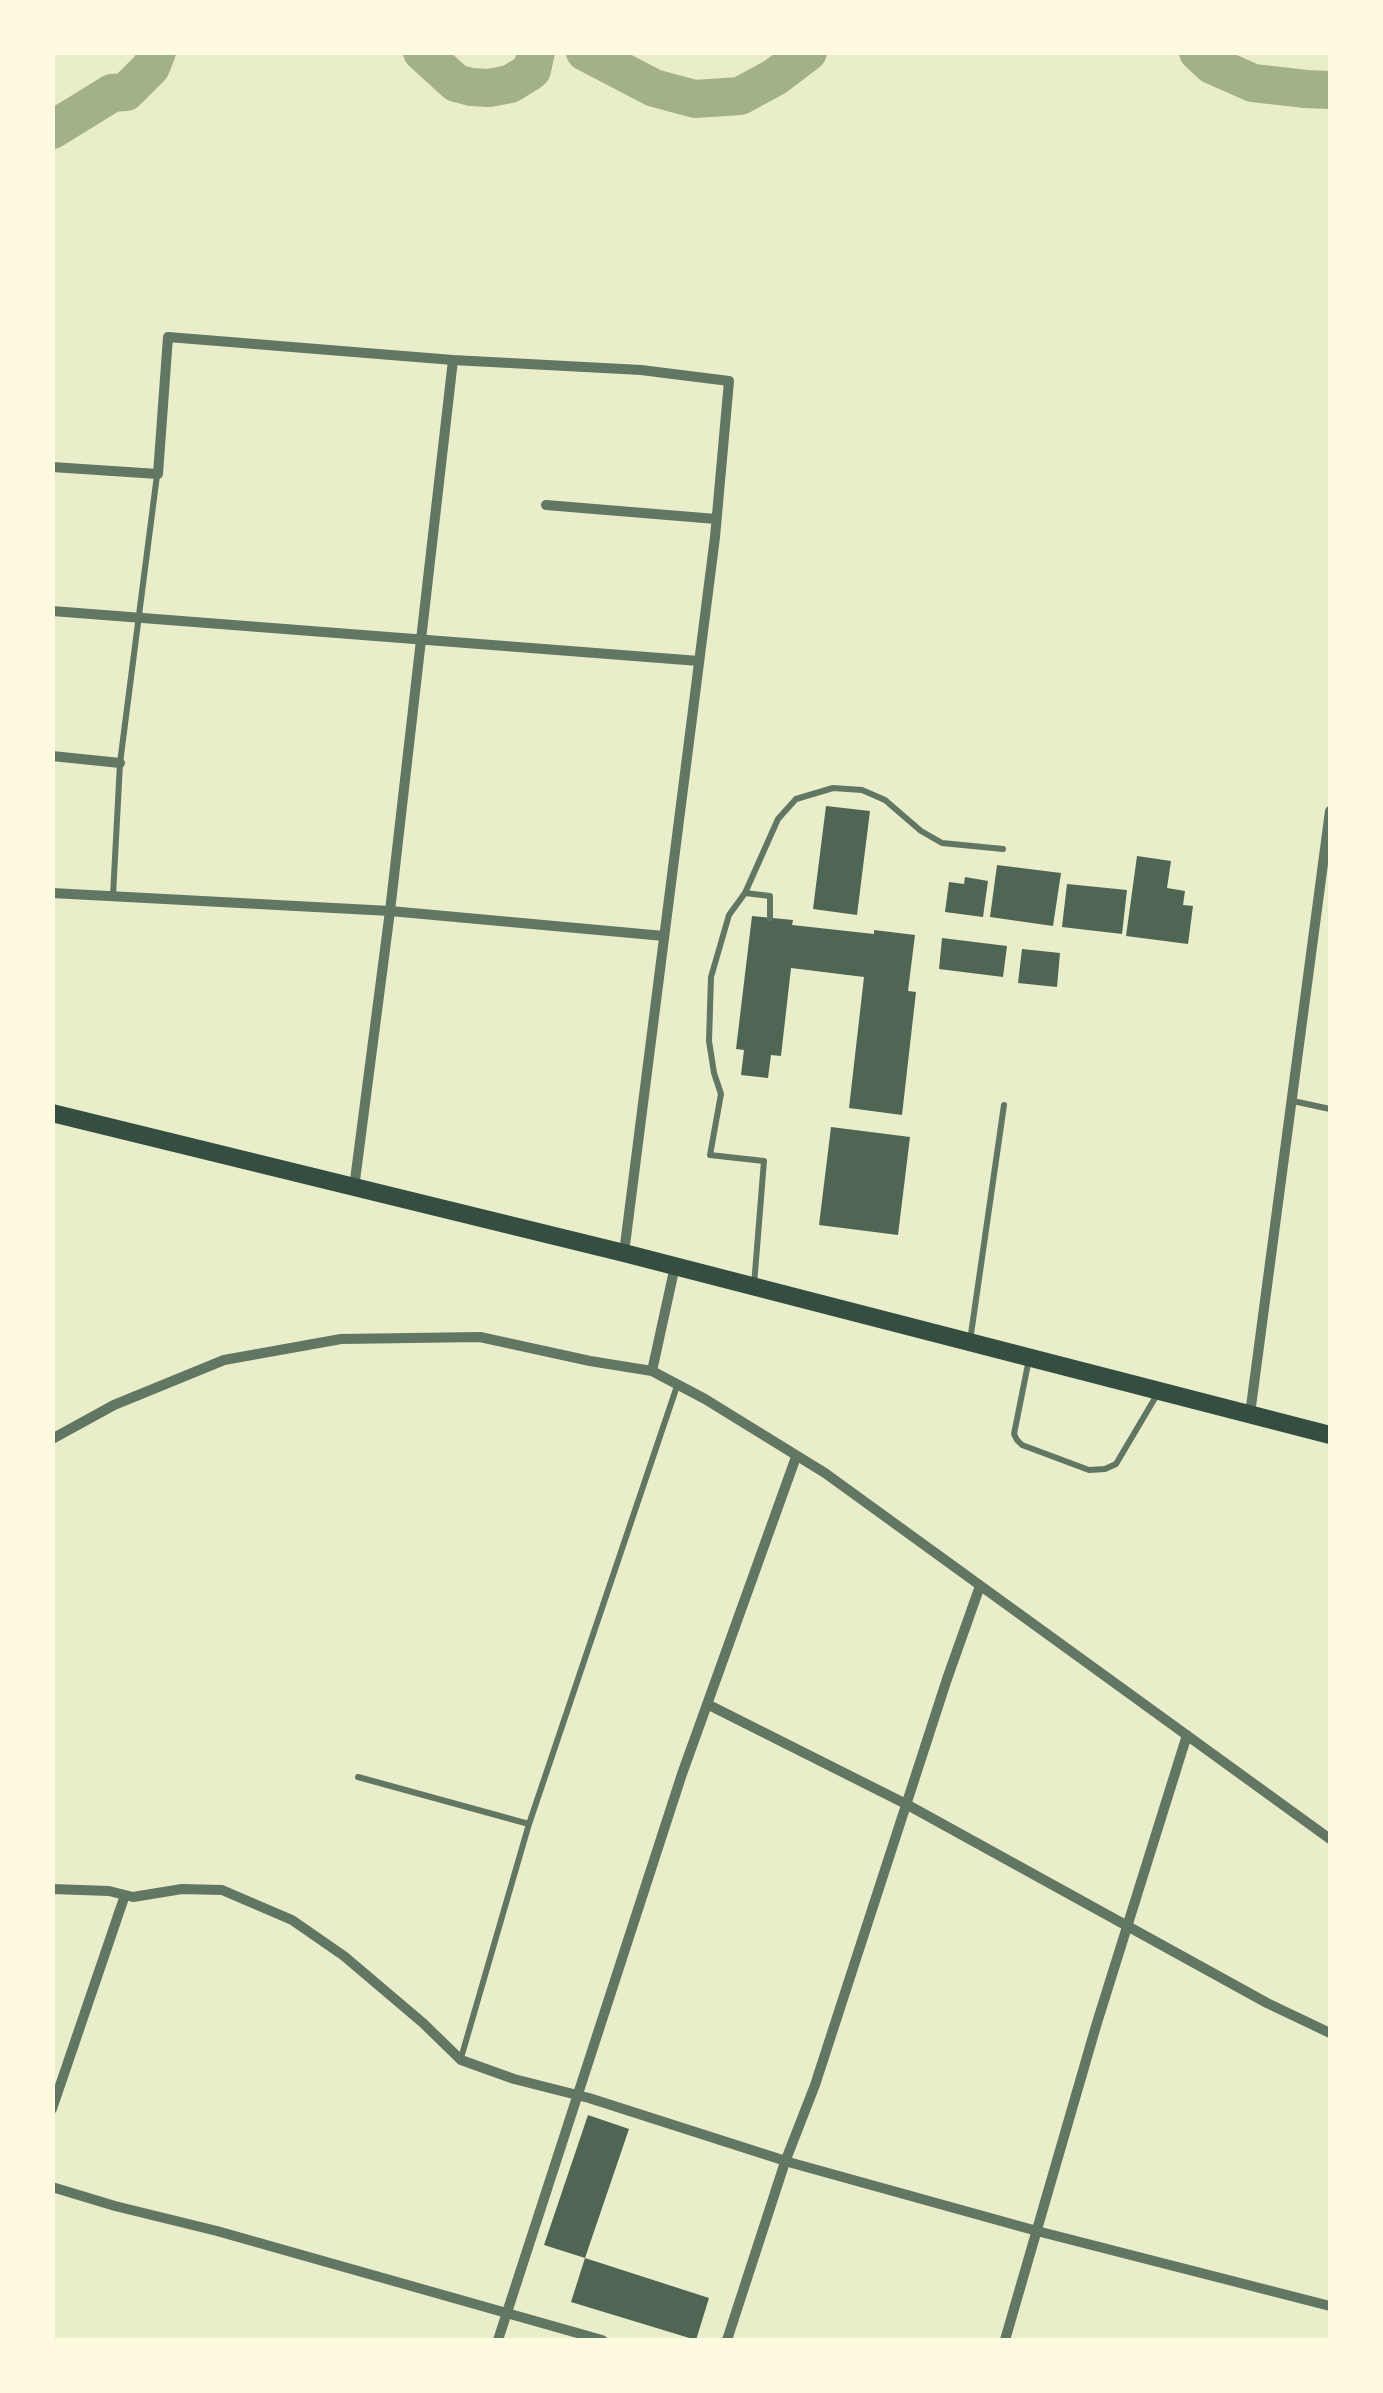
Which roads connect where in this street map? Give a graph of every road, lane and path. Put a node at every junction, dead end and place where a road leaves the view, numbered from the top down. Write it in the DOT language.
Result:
graph roads {
  1 [pos="453,360"];
  2 [pos="52,468"];
  3 [pos="158,474"];
  4 [pos="546,505"];
  5 [pos="716,519"];
  6 [pos="52,612"];
  7 [pos="139,618"];
  8 [pos="420,640"];
  9 [pos="699,661"];
  10 [pos="52,756"];
  11 [pos="120,764"];
  12 [pos="1330,811"];
  13 [pos="1003,849"];
  14 [pos="52,893"];
  15 [pos="745,893"];
  16 [pos="113,896"];
  17 [pos="390,910"];
  18 [pos="770,918"];
  19 [pos="664,936"];
  20 [pos="1293,1102"];
  21 [pos="1004,1105"];
  22 [pos="1330,1109"];
  23 [pos="52,1113"];
  24 [pos="354,1188"];
  25 [pos="624,1253"];
  26 [pos="675,1266"];
  27 [pos="754,1287"];
  28 [pos="970,1342"];
  29 [pos="1029,1358"];
  30 [pos="652,1371"];
  31 [pos="677,1386"];
  32 [pos="1159,1391"];
  33 [pos="1250,1414"];
  34 [pos="1330,1435"];
  35 [pos="52,1439"];
  36 [pos="796,1457"];
  37 [pos="980,1586"];
  38 [pos="707,1704"];
  39 [pos="1187,1735"];
  40 [pos="358,1776"];
  41 [pos="906,1804"];
  42 [pos="529,1824"];
  43 [pos="1330,1839"];
  44 [pos="52,1889"];
  45 [pos="126,1896"];
  46 [pos="1128,1925"];
  47 [pos="1330,2033"];
  48 [pos="461,2060"];
  49 [pos="578,2095"];
  50 [pos="52,2109"];
  51 [pos="786,2162"];
  52 [pos="52,2187"];
  53 [pos="1037,2231"];
  54 [pos="1330,2306"];
  55 [pos="506,2312"];
  56 [pos="498,2340"];
  57 [pos="602,2340"];
  58 [pos="727,2340"];
  59 [pos="1005,2340"];
  1 -- 3 [label="street"];
  1 -- 5 [label="street"];
  1 -- 8 [label="street"];
  2 -- 3 [label="street"];
  3 -- 7 [label="lane"];
  4 -- 5 [label="street"];
  5 -- 9 [label="street"];
  6 -- 7 [label="street"];
  7 -- 8 [label="street"];
  7 -- 11 [label="lane"];
  8 -- 9 [label="street"];
  8 -- 17 [label="street"];
  9 -- 19 [label="street"];
  10 -- 11 [label="street"];
  11 -- 16 [label="lane"];
  12 -- 20 [label="street"];
  13 -- 15 [label="lane"];
  14 -- 16 [label="street"];
  15 -- 18 [label="lane"];
  15 -- 27 [label="lane"];
  16 -- 17 [label="street"];
  17 -- 19 [label="street"];
  17 -- 24 [label="street"];
  19 -- 25 [label="street"];
  20 -- 22 [label="lane"];
  20 -- 33 [label="street"];
  21 -- 28 [label="lane"];
  23 -- 24 [label="main road"];
  24 -- 25 [label="main road"];
  25 -- 26 [label="main road"];
  26 -- 27 [label="main road"];
  26 -- 30 [label="street"];
  27 -- 28 [label="main road"];
  28 -- 29 [label="main road"];
  29 -- 32 [label="main road"];
  29 -- 32 [label="lane"];
  30 -- 31 [label="street"];
  30 -- 35 [label="street"];
  31 -- 36 [label="street"];
  31 -- 42 [label="lane"];
  32 -- 33 [label="main road"];
  33 -- 34 [label="main road"];
  36 -- 37 [label="street"];
  36 -- 38 [label="street"];
  37 -- 39 [label="street"];
  37 -- 41 [label="street"];
  38 -- 41 [label="street"];
  38 -- 49 [label="street"];
  39 -- 43 [label="street"];
  39 -- 46 [label="street"];
  40 -- 42 [label="lane"];
  41 -- 46 [label="street"];
  41 -- 51 [label="street"];
  42 -- 48 [label="lane"];
  44 -- 45 [label="street"];
  45 -- 48 [label="street"];
  45 -- 50 [label="street"];
  46 -- 47 [label="street"];
  46 -- 53 [label="street"];
  48 -- 49 [label="street"];
  49 -- 51 [label="street"];
  49 -- 55 [label="street"];
  51 -- 53 [label="street"];
  51 -- 58 [label="street"];
  52 -- 55 [label="street"];
  53 -- 54 [label="street"];
  53 -- 59 [label="street"];
  55 -- 56 [label="street"];
  55 -- 57 [label="street"];
}
